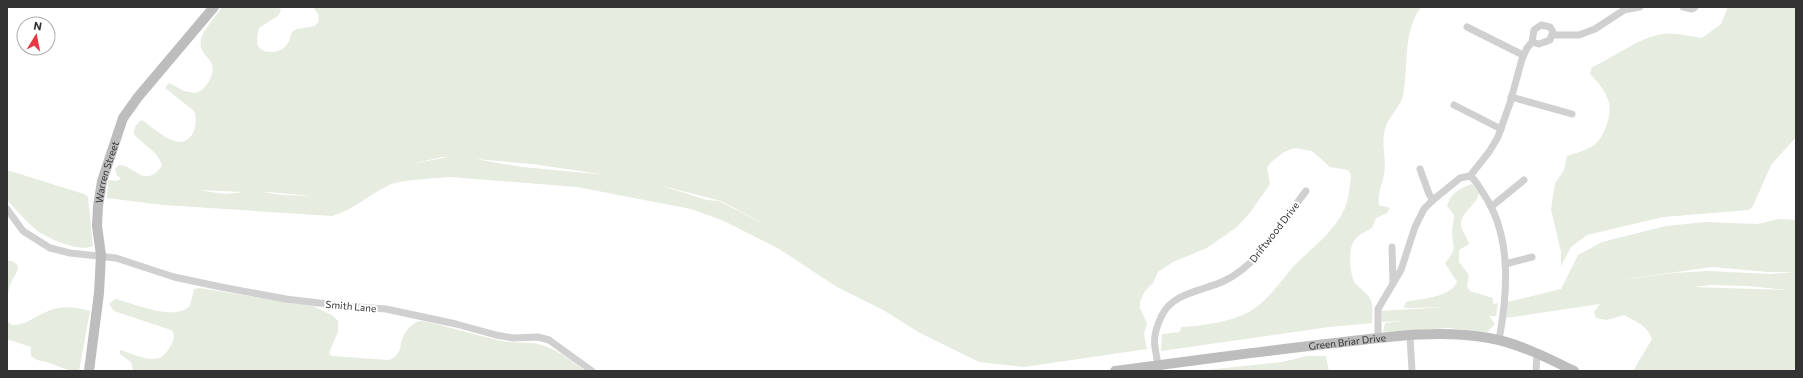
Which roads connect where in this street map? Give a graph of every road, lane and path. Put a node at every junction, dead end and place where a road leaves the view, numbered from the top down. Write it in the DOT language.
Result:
graph roads {
  1 [pos="214,7"];
  2 [pos="1640,7"];
  3 [pos="1683,7"];
  4 [pos="1695,7"];
  5 [pos="1467,27"];
  6 [pos="1552,35"];
  7 [pos="1532,42"];
  8 [pos="1523,55"];
  9 [pos="1511,97"];
  10 [pos="1454,105"];
  11 [pos="1572,114"];
  12 [pos="1500,129"];
  13 [pos="1420,169"];
  14 [pos="1470,176"];
  15 [pos="1524,180"];
  16 [pos="1306,191"];
  17 [pos="1433,200"];
  18 [pos="1491,207"];
  19 [pos="7,209"];
  20 [pos="1392,248"];
  21 [pos="101,255"];
  22 [pos="1532,257"];
  23 [pos="1505,264"];
  24 [pos="1393,283"];
  25 [pos="1410,336"];
  26 [pos="1378,338"];
  27 [pos="1499,340"];
  28 [pos="1537,354"];
  29 [pos="1158,368"];
  30 [pos="89,371"];
  31 [pos="592,371"];
  32 [pos="1115,371"];
  33 [pos="1412,371"];
  34 [pos="1536,371"];
  35 [pos="1574,371"];
  1 -- 21 [label="street, Warren Street"];
  2 -- 6 [label="street"];
  3 -- 4 [label="street"];
  5 -- 8 [label="street"];
  6 -- 7 [label="street"];
  6 -- 7 [label="street"];
  7 -- 8 [label="street"];
  8 -- 9 [label="street"];
  9 -- 11 [label="street"];
  9 -- 12 [label="street"];
  10 -- 12 [label="street"];
  12 -- 14 [label="street"];
  13 -- 17 [label="street"];
  14 -- 17 [label="street"];
  14 -- 18 [label="street"];
  15 -- 18 [label="street"];
  16 -- 29 [label="street, Driftwood Drive"];
  17 -- 24 [label="street"];
  18 -- 23 [label="street"];
  19 -- 21 [label="street, Smith Lane"];
  20 -- 24 [label="street"];
  21 -- 30 [label="street, Warren Street"];
  21 -- 31 [label="street, Smith Lane"];
  22 -- 23 [label="street"];
  23 -- 27 [label="street"];
  24 -- 26 [label="street"];
  25 -- 26 [label="street, Green Briar Drive"];
  25 -- 27 [label="street, Green Briar Drive"];
  25 -- 33 [label="street"];
  26 -- 29 [label="street, Green Briar Drive"];
  27 -- 28 [label="street, Green Briar Drive"];
  28 -- 34 [label="street"];
  28 -- 35 [label="street, Green Briar Drive"];
  29 -- 32 [label="street, Green Briar Drive"];
}
